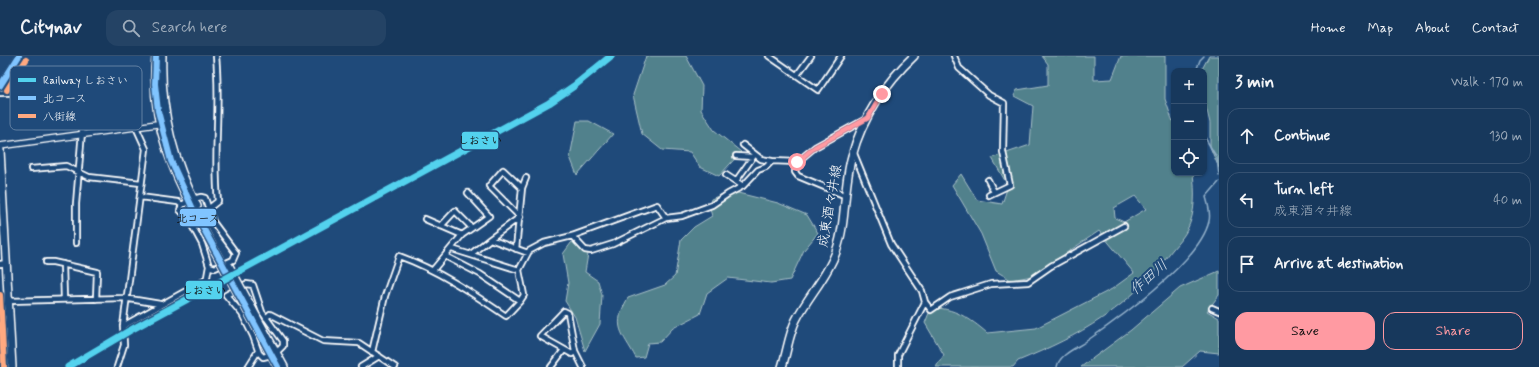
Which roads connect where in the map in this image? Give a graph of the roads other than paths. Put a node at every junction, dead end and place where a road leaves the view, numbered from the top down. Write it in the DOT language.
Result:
graph roads {
  1 [pos="19,56"];
  2 [pos="156,56"];
  3 [pos="162,56"];
  4 [pos="216,56"];
  5 [pos="769,56"];
  6 [pos="811,56"];
  7 [pos="841,56"];
  8 [pos="914,56"];
  9 [pos="954,56"];
  10 [pos="13,66"];
  11 [pos="10,70"];
  12 [pos="797,75"];
  13 [pos="0,86"];
  14 [pos="0,93"];
  15 [pos="10,93"];
  16 [pos="868,118"];
  17 [pos="163,123"];
  18 [pos="142,125"];
  19 [pos="81,130"];
  20 [pos="108,130"];
  21 [pos="138,130"];
  22 [pos="81,134"];
  23 [pos="743,145"];
  24 [pos="0,146"];
  25 [pos="0,150"];
  26 [pos="854,151"];
  27 [pos="736,156"];
  28 [pos="772,161"];
  29 [pos="797,162"];
  30 [pos="32,169"];
  31 [pos="79,172"];
  32 [pos="726,175"];
  33 [pos="526,178"];
  34 [pos="988,180"];
  35 [pos="736,181"];
  36 [pos="141,183"];
  37 [pos="743,186"];
  38 [pos="522,188"];
  39 [pos="468,193"];
  40 [pos="846,196"];
  41 [pos="140,197"];
  42 [pos="1,199"];
  43 [pos="191,200"];
  44 [pos="182,205"];
  45 [pos="208,209"];
  46 [pos="520,217"];
  47 [pos="666,218"];
  48 [pos="425,219"];
  49 [pos="441,226"];
  50 [pos="1124,226"];
  51 [pos="472,228"];
  52 [pos="462,235"];
  53 [pos="572,236"];
  54 [pos="490,239"];
  55 [pos="76,243"];
  56 [pos="452,249"];
  57 [pos="516,249"];
  58 [pos="528,253"];
  59 [pos="471,254"];
  60 [pos="445,256"];
  61 [pos="46,262"];
  62 [pos="3,264"];
  63 [pos="63,264"];
  64 [pos="209,266"];
  65 [pos="433,270"];
  66 [pos="518,270"];
  67 [pos="64,299"];
  68 [pos="96,299"];
  69 [pos="126,299"];
  70 [pos="9,301"];
  71 [pos="520,301"];
  72 [pos="925,302"];
  73 [pos="160,304"];
  74 [pos="1212,308"];
  75 [pos="1219,310"];
  76 [pos="0,314"];
  77 [pos="10,314"];
  78 [pos="266,318"];
  79 [pos="10,326"];
  80 [pos="123,326"];
  81 [pos="0,327"];
  82 [pos="564,350"];
  83 [pos="258,351"];
  84 [pos="272,351"];
  85 [pos="574,351"];
  86 [pos="372,352"];
  87 [pos="379,356"];
  88 [pos="12,367"];
  89 [pos="117,367"];
  90 [pos="248,367"];
  91 [pos="278,367"];
  92 [pos="284,367"];
  93 [pos="361,367"];
  94 [pos="395,367"];
  95 [pos="551,367"];
  96 [pos="583,367"];
  97 [pos="782,367"];
  98 [pos="898,367"];
  1 -- 10 [label="street"];
  2 -- 17 [label="main road"];
  3 -- 17 [label="main road"];
  4 -- 45 [label="street"];
  5 -- 12 [label="street"];
  6 -- 12 [label="street"];
  7 -- 12 [label="street"];
  8 -- 16 [label="main road, 成東酒々井線"];
  9 -- 34 [label="street"];
  11 -- 13 [label="street"];
  14 -- 15 [label="street"];
  16 -- 26 [label="main road, 成東酒々井線"];
  16 -- 29 [label="street"];
  17 -- 18 [label="street"];
  17 -- 43 [label="main road"];
  19 -- 22 [label="street"];
  20 -- 22 [label="street"];
  21 -- 36 [label="street"];
  22 -- 24 [label="street"];
  22 -- 31 [label="street"];
  23 -- 28 [label="street"];
  25 -- 42 [label="main road"];
  26 -- 40 [label="main road, 成東酒々井線"];
  26 -- 72 [label="street"];
  27 -- 35 [label="street"];
  28 -- 29 [label="street"];
  28 -- 37 [label="street"];
  29 -- 40 [label="street"];
  30 -- 31 [label="street"];
  31 -- 36 [label="street"];
  31 -- 55 [label="street"];
  32 -- 35 [label="street"];
  33 -- 38 [label="street"];
  35 -- 37 [label="street"];
  36 -- 41 [label="street"];
  37 -- 47 [label="street"];
  38 -- 46 [label="street"];
  38 -- 46 [label="street"];
  39 -- 51 [label="street"];
  40 -- 97 [label="main road, 成東酒々井線"];
  41 -- 44 [label="street"];
  41 -- 69 [label="street"];
  42 -- 62 [label="main road"];
  43 -- 44 [label="street"];
  43 -- 45 [label="street"];
  43 -- 84 [label="main road, bridge"];
  44 -- 64 [label="street"];
  45 -- 64 [label="street"];
  46 -- 54 [label="street"];
  46 -- 57 [label="street"];
  47 -- 53 [label="street"];
  47 -- 53 [label="street"];
  48 -- 49 [label="street"];
  49 -- 51 [label="street"];
  49 -- 52 [label="street"];
  50 -- 72 [label="street"];
  51 -- 52 [label="street"];
  52 -- 56 [label="street"];
  53 -- 58 [label="street"];
  54 -- 57 [label="street"];
  54 -- 59 [label="street"];
  56 -- 59 [label="street"];
  56 -- 60 [label="street"];
  57 -- 58 [label="street"];
  58 -- 66 [label="street"];
  59 -- 66 [label="street"];
  60 -- 65 [label="street"];
  60 -- 71 [label="street"];
  61 -- 63 [label="street"];
  62 -- 70 [label="main road"];
  63 -- 67 [label="street"];
  63 -- 68 [label="street"];
  64 -- 73 [label="street"];
  65 -- 71 [label="street"];
  65 -- 86 [label="street"];
  66 -- 71 [label="street"];
  67 -- 68 [label="street"];
  67 -- 70 [label="street"];
  68 -- 69 [label="street"];
  69 -- 73 [label="street"];
  69 -- 80 [label="street"];
  70 -- 77 [label="main road"];
  72 -- 98 [label="street"];
  73 -- 80 [label="street"];
  74 -- 75 [label="street"];
  76 -- 77 [label="street"];
  77 -- 79 [label="main road"];
  78 -- 83 [label="street"];
  78 -- 84 [label="street"];
  78 -- 86 [label="street"];
  79 -- 81 [label="street"];
  79 -- 88 [label="main road"];
  80 -- 89 [label="street"];
  82 -- 85 [label="street"];
  82 -- 85 [label="street"];
  82 -- 95 [label="street"];
  83 -- 84 [label="street"];
  83 -- 90 [label="street"];
  84 -- 91 [label="main road"];
  84 -- 92 [label="main road"];
  85 -- 96 [label="street"];
  86 -- 87 [label="street"];
  87 -- 93 [label="street"];
  87 -- 94 [label="street"];
}
